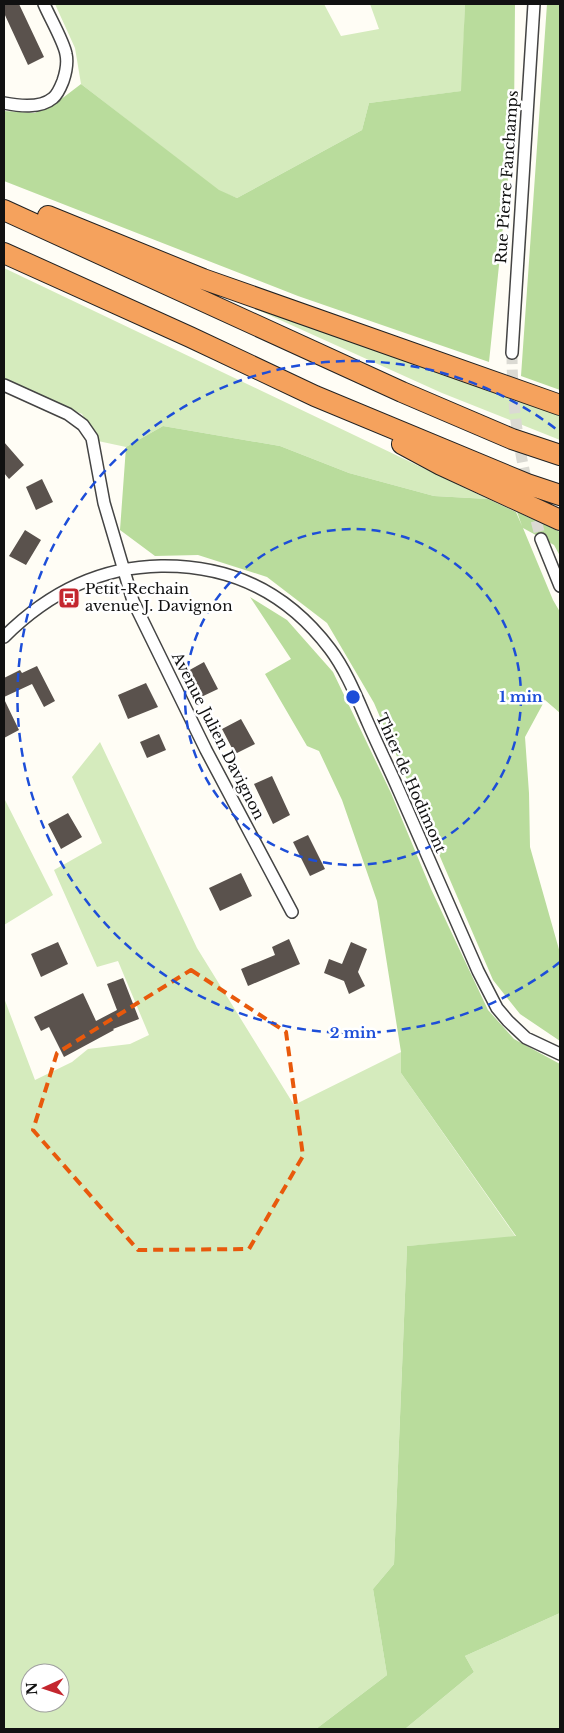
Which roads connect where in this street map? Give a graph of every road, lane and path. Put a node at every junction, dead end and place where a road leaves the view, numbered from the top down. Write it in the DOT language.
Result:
graph roads {
  1 [pos="44,4"];
  2 [pos="534,4"];
  3 [pos="4,103"];
  4 [pos="4,201"];
  5 [pos="4,210"];
  6 [pos="4,253"];
  7 [pos="512,353"];
  8 [pos="4,385"];
  9 [pos="315,396"];
  10 [pos="560,405"];
  11 [pos="560,455"];
  12 [pos="560,495"];
  13 [pos="560,520"];
  14 [pos="541,539"];
  15 [pos="123,570"];
  16 [pos="560,586"];
  17 [pos="4,637"];
  18 [pos="292,912"];
  19 [pos="560,1054"];
  1 -- 3 [label="street"];
  2 -- 7 [label="street, Rue Pierre Fanchamps"];
  4 -- 10 [label="highway"];
  5 -- 11 [label="highway"];
  6 -- 9 [label="highway"];
  8 -- 15 [label="street, Avenue Julien Davignon"];
  9 -- 12 [label="highway"];
  9 -- 13 [label="highway"];
  14 -- 16 [label="street"];
  15 -- 17 [label="street, Thier de Hodimont"];
  15 -- 18 [label="street, Avenue Julien Davignon"];
  15 -- 19 [label="street, Thier de Hodimont"];
}
